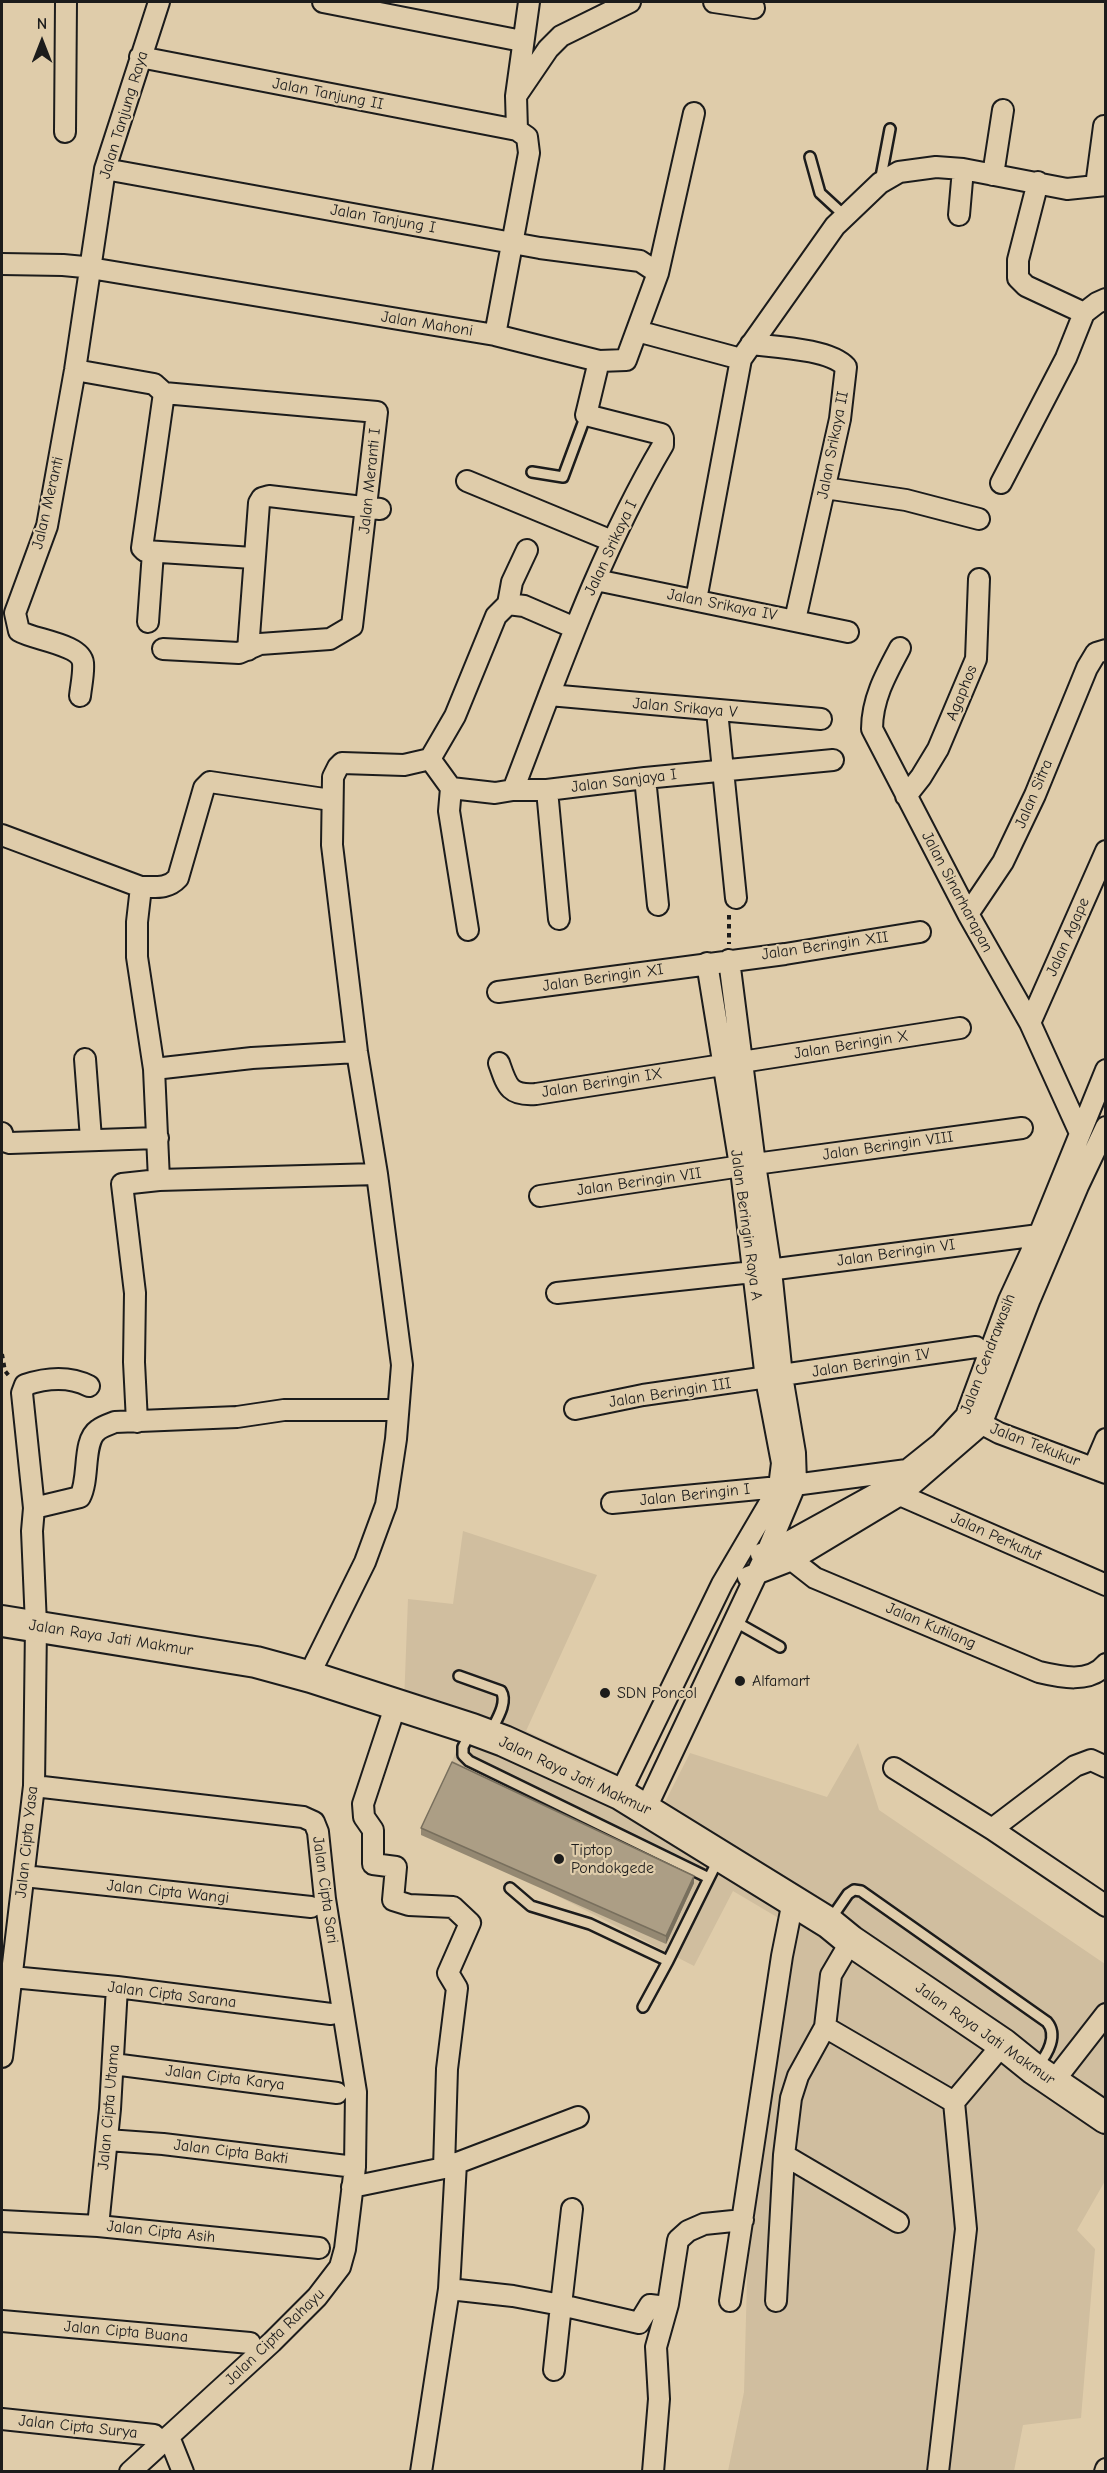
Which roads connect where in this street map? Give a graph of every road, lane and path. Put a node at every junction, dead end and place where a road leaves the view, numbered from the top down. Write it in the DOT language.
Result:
graph roads {
  1 [pos="66,2"];
  2 [pos="323,2"];
  3 [pos="529,2"];
  4 [pos="630,2"];
  5 [pos="714,2"];
  6 [pos="152,4"];
  7 [pos="754,8"];
  8 [pos="522,41"];
  9 [pos="140,57"];
  10 [pos="516,96"];
  11 [pos="1003,110"];
  12 [pos="694,113"];
  13 [pos="1104,126"];
  14 [pos="890,129"];
  15 [pos="517,130"];
  16 [pos="65,132"];
  17 [pos="810,157"];
  18 [pos="105,169"];
  19 [pos="963,170"];
  20 [pos="993,175"];
  21 [pos="1038,182"];
  22 [pos="880,183"];
  23 [pos="1101,185"];
  24 [pos="959,215"];
  25 [pos="845,216"];
  26 [pos="511,242"];
  27 [pos="2,264"];
  28 [pos="90,267"];
  29 [pos="658,273"];
  30 [pos="1106,299"];
  31 [pos="1084,313"];
  32 [pos="637,331"];
  33 [pos="495,335"];
  34 [pos="746,351"];
  35 [pos="598,361"];
  36 [pos="75,370"];
  37 [pos="164,393"];
  38 [pos="586,415"];
  39 [pos="532,472"];
  40 [pos="467,481"];
  41 [pos="1001,483"];
  42 [pos="825,489"];
  43 [pos="374,508"];
  44 [pos="979,519"];
  45 [pos="612,542"];
  46 [pos="527,550"];
  47 [pos="153,552"];
  48 [pos="253,558"];
  49 [pos="979,579"];
  50 [pos="596,580"];
  51 [pos="696,600"];
  52 [pos="508,604"];
  53 [pos="795,620"];
  54 [pos="148,622"];
  55 [pos="575,628"];
  56 [pos="848,632"];
  57 [pos="900,648"];
  58 [pos="163,649"];
  59 [pos="248,650"];
  60 [pos="1106,650"];
  61 [pos="80,696"];
  62 [pos="549,696"];
  63 [pos="717,711"];
  64 [pos="820,719"];
  65 [pos="430,759"];
  66 [pos="833,760"];
  67 [pos="722,770"];
  68 [pos="645,778"];
  69 [pos="451,788"];
  70 [pos="513,790"];
  71 [pos="548,790"];
  72 [pos="906,796"];
  73 [pos="331,800"];
  74 [pos="2,835"];
  75 [pos="1106,851"];
  76 [pos="141,887"];
  77 [pos="736,898"];
  78 [pos="658,905"];
  79 [pos="968,914"];
  80 [pos="560,919"];
  81 [pos="468,930"];
  82 [pos="920,932"];
  83 [pos="729,960"];
  84 [pos="707,963"];
  85 [pos="498,992"];
  86 [pos="1030,1023"];
  87 [pos="960,1028"];
  88 [pos="357,1052"];
  89 [pos="85,1059"];
  90 [pos="499,1063"];
  91 [pos="733,1063"];
  92 [pos="154,1069"];
  93 [pos="1104,1076"];
  94 [pos="1106,1126"];
  95 [pos="1022,1128"];
  96 [pos="2,1133"];
  97 [pos="1079,1137"];
  98 [pos="158,1138"];
  99 [pos="91,1139"];
  100 [pos="1095,1150"];
  101 [pos="747,1166"];
  102 [pos="377,1174"];
  103 [pos="159,1180"];
  104 [pos="540,1196"];
  105 [pos="1039,1235"];
  106 [pos="762,1271"];
  107 [pos="556,1293"];
  108 [pos="976,1347"];
  109 [pos="774,1378"];
  110 [pos="89,1386"];
  111 [pos="575,1409"];
  112 [pos="398,1410"];
  113 [pos="973,1420"];
  114 [pos="137,1422"];
  115 [pos="1106,1439"];
  116 [pos="910,1469"];
  117 [pos="1100,1470"];
  118 [pos="787,1485"];
  119 [pos="896,1489"];
  120 [pos="612,1503"];
  121 [pos="34,1508"];
  122 [pos="779,1547"];
  123 [pos="733,1566"];
  124 [pos="754,1575"];
  125 [pos="722,1584"];
  126 [pos="1106,1585"];
  127 [pos="2,1621"];
  128 [pos="734,1621"];
  129 [pos="36,1625"];
  130 [pos="780,1647"];
  131 [pos="1106,1664"];
  132 [pos="459,1676"];
  133 [pos="311,1677"];
  134 [pos="396,1704"];
  135 [pos="480,1732"];
  136 [pos="894,1767"];
  137 [pos="1106,1767"];
  138 [pos="34,1786"];
  139 [pos="620,1794"];
  140 [pos="646,1808"];
  141 [pos="992,1829"];
  142 [pos="715,1867"];
  143 [pos="24,1876"];
  144 [pos="510,1888"];
  145 [pos="793,1901"];
  146 [pos="1106,1906"];
  147 [pos="311,1907"];
  148 [pos="840,1932"];
  149 [pos="668,1961"];
  150 [pos="12,1977"];
  151 [pos="117,1987"];
  152 [pos="643,2007"];
  153 [pos="331,2014"];
  154 [pos="1106,2014"];
  155 [pos="825,2027"];
  156 [pos="1003,2044"];
  157 [pos="2,2057"];
  158 [pos="113,2064"];
  159 [pos="1044,2076"];
  160 [pos="337,2093"];
  161 [pos="954,2102"];
  162 [pos="578,2117"];
  163 [pos="1106,2118"];
  164 [pos="107,2140"];
  165 [pos="784,2155"];
  166 [pos="450,2165"];
  167 [pos="355,2167"];
  168 [pos="352,2187"];
  169 [pos="572,2209"];
  170 [pos="743,2220"];
  171 [pos="2,2221"];
  172 [pos="898,2223"];
  173 [pos="98,2226"];
  174 [pos="319,2248"];
  175 [pos="449,2289"];
  176 [pos="730,2301"];
  177 [pos="776,2301"];
  178 [pos="561,2306"];
  179 [pos="667,2307"];
  180 [pos="2,2321"];
  181 [pos="250,2343"];
  182 [pos="554,2370"];
  183 [pos="2,2419"];
  184 [pos="162,2436"];
  185 [pos="130,2472"];
  186 [pos="183,2472"];
  187 [pos="421,2472"];
  188 [pos="652,2472"];
  189 [pos="938,2472"];
  1 -- 16 [label="street"];
  2 -- 8 [label="street"];
  3 -- 8 [label="street"];
  4 -- 10 [label="street"];
  5 -- 7 [label="street"];
  6 -- 9 [label="street, Jalan Tanjung Raya"];
  8 -- 10 [label="street"];
  9 -- 15 [label="street, Jalan Tanjung II"];
  9 -- 18 [label="street, Jalan Tanjung Raya"];
  10 -- 15 [label="street"];
  11 -- 20 [label="street"];
  12 -- 29 [label="street"];
  13 -- 23 [label="street"];
  14 -- 22 [label="lane"];
  15 -- 26 [label="street"];
  17 -- 25 [label="lane"];
  18 -- 26 [label="street, Jalan Tanjung I"];
  18 -- 28 [label="street, Jalan Tanjung Raya"];
  19 -- 20 [label="street"];
  19 -- 22 [label="street"];
  19 -- 24 [label="street"];
  20 -- 21 [label="street"];
  21 -- 23 [label="street"];
  21 -- 31 [label="street"];
  22 -- 25 [label="street"];
  25 -- 34 [label="street"];
  26 -- 29 [label="street, Jalan Tanjung I"];
  26 -- 33 [label="street"];
  27 -- 28 [label="street, Jalan Mahoni"];
  28 -- 33 [label="street, Jalan Mahoni"];
  28 -- 36 [label="street, Jalan Meranti"];
  29 -- 32 [label="street"];
  30 -- 31 [label="street"];
  31 -- 41 [label="street"];
  32 -- 34 [label="street"];
  32 -- 35 [label="street, Jalan Mahoni"];
  33 -- 35 [label="street, Jalan Mahoni"];
  34 -- 42 [label="street, Jalan Srikaya II"];
  34 -- 51 [label="street"];
  35 -- 38 [label="street"];
  36 -- 37 [label="street, Jalan Meranti I"];
  36 -- 61 [label="street, Jalan Meranti"];
  37 -- 43 [label="street, Jalan Meranti I"];
  37 -- 47 [label="street"];
  38 -- 39 [label="lane"];
  38 -- 45 [label="street, Jalan Srikaya I"];
  40 -- 45 [label="street"];
  42 -- 44 [label="street"];
  42 -- 53 [label="street, Jalan Srikaya II"];
  43 -- 48 [label="street"];
  43 -- 59 [label="street, Jalan Meranti I"];
  45 -- 50 [label="street, Jalan Srikaya I"];
  46 -- 52 [label="street"];
  47 -- 48 [label="street"];
  47 -- 54 [label="street"];
  48 -- 59 [label="street"];
  49 -- 72 [label="street, Agaphos"];
  50 -- 51 [label="street, Jalan Srikaya IV"];
  50 -- 55 [label="street, Jalan Srikaya I"];
  51 -- 53 [label="street, Jalan Srikaya IV"];
  52 -- 55 [label="street"];
  52 -- 65 [label="street"];
  53 -- 56 [label="street, Jalan Srikaya IV"];
  55 -- 62 [label="street, Jalan Srikaya I"];
  57 -- 72 [label="street, Jalan Sinarharapan"];
  58 -- 59 [label="street, Jalan Meranti I"];
  60 -- 79 [label="street, Jalan Sitra"];
  62 -- 63 [label="street, Jalan Srikaya V"];
  62 -- 70 [label="street, Jalan Srikaya I"];
  63 -- 64 [label="street, Jalan Srikaya V"];
  63 -- 67 [label="street"];
  65 -- 69 [label="street"];
  65 -- 73 [label="street"];
  66 -- 67 [label="street, Jalan Sanjaya I"];
  67 -- 68 [label="street, Jalan Sanjaya I"];
  67 -- 77 [label="street"];
  68 -- 71 [label="street, Jalan Sanjaya I"];
  68 -- 78 [label="street"];
  69 -- 70 [label="street, Jalan Sanjaya I"];
  69 -- 81 [label="street"];
  70 -- 71 [label="street, Jalan Sanjaya I"];
  71 -- 80 [label="street"];
  72 -- 79 [label="street, Jalan Sinarharapan"];
  73 -- 76 [label="street"];
  73 -- 88 [label="street"];
  74 -- 76 [label="street"];
  75 -- 86 [label="street, Jalan Agape"];
  76 -- 92 [label="street"];
  77 -- 83 [label="path"];
  79 -- 86 [label="street, Jalan Sinarharapan"];
  82 -- 83 [label="street, Jalan Beringin XII"];
  83 -- 84 [label="street, Jalan Beringin XII"];
  83 -- 91 [label="street"];
  84 -- 85 [label="street, Jalan Beringin XI"];
  84 -- 91 [label="street"];
  86 -- 97 [label="street, Jalan Sinarharapan"];
  87 -- 91 [label="street, Jalan Beringin X"];
  88 -- 92 [label="street"];
  88 -- 102 [label="street"];
  89 -- 99 [label="street"];
  90 -- 91 [label="street, Jalan Beringin IX"];
  91 -- 101 [label="street"];
  92 -- 98 [label="street"];
  93 -- 97 [label="street, Jalan Cendrawasih"];
  94 -- 100 [label="street, Jalan Cendrawasih"];
  95 -- 101 [label="street, Jalan Beringin VIII"];
  96 -- 99 [label="street"];
  97 -- 100 [label="street"];
  97 -- 105 [label="street, Jalan Cendrawasih"];
  98 -- 99 [label="street"];
  98 -- 103 [label="street"];
  100 -- 113 [label="street, Jalan Cendrawasih"];
  101 -- 104 [label="street, Jalan Beringin VII"];
  101 -- 106 [label="street"];
  102 -- 103 [label="street"];
  102 -- 112 [label="street"];
  103 -- 114 [label="street"];
  105 -- 106 [label="street, Jalan Beringin VI"];
  105 -- 113 [label="street, Jalan Cendrawasih"];
  106 -- 107 [label="street"];
  106 -- 109 [label="street"];
  108 -- 109 [label="street, Jalan Beringin IV"];
  109 -- 111 [label="street, Jalan Beringin III"];
  109 -- 118 [label="street"];
  110 -- 121 [label="street, Jalan Cipta Yasa"];
  112 -- 114 [label="street"];
  112 -- 133 [label="street"];
  113 -- 116 [label="street, Jalan Cendrawasih"];
  113 -- 117 [label="street, Jalan Tekukur"];
  113 -- 119 [label="street, Jalan Cendrawasih"];
  114 -- 121 [label="street"];
  115 -- 117 [label="street"];
  116 -- 118 [label="street, Jalan Beringin I"];
  116 -- 119 [label="street, Jalan Cendrawasih"];
  118 -- 120 [label="street, Jalan Beringin I"];
  118 -- 122 [label="street"];
  118 -- 123 [label="street"];
  119 -- 122 [label="street, Jalan Cendrawasih"];
  119 -- 126 [label="street, Jalan Perkutut"];
  121 -- 129 [label="street, Jalan Cipta Yasa"];
  122 -- 123 [label="street, Jalan Cendrawasih"];
  122 -- 124 [label="street, Jalan Cendrawasih"];
  122 -- 124 [label="street"];
  122 -- 131 [label="street, Jalan Kutilang"];
  123 -- 125 [label="street"];
  124 -- 125 [label="street, Jalan Cendrawasih"];
  124 -- 128 [label="street"];
  125 -- 139 [label="street"];
  127 -- 129 [label="main road, Jalan Raya Jati Makmur"];
  128 -- 130 [label="lane"];
  128 -- 140 [label="street"];
  129 -- 133 [label="main road, Jalan Raya Jati Makmur"];
  129 -- 138 [label="street, Jalan Cipta Yasa"];
  132 -- 135 [label="lane"];
  133 -- 134 [label="main road, Jalan Raya Jati Makmur"];
  134 -- 135 [label="main road, Jalan Raya Jati Makmur"];
  134 -- 166 [label="street"];
  135 -- 139 [label="main road, Jalan Raya Jati Makmur"];
  135 -- 142 [label="lane"];
  136 -- 141 [label="street"];
  137 -- 141 [label="street"];
  138 -- 143 [label="street, Jalan Cipta Yasa"];
  138 -- 167 [label="street, Jalan Cipta Sari"];
  139 -- 140 [label="main road, Jalan Raya Jati Makmur"];
  140 -- 142 [label="main road, Jalan Raya Jati Makmur"];
  141 -- 146 [label="street"];
  142 -- 145 [label="main road, Jalan Raya Jati Makmur"];
  142 -- 149 [label="lane"];
  143 -- 147 [label="street, Jalan Cipta Wangi"];
  143 -- 150 [label="street, Jalan Cipta Yasa"];
  144 -- 149 [label="lane"];
  145 -- 148 [label="main road, Jalan Raya Jati Makmur"];
  145 -- 170 [label="street"];
  148 -- 155 [label="street"];
  148 -- 156 [label="main road, Jalan Raya Jati Makmur"];
  148 -- 159 [label="lane"];
  149 -- 152 [label="lane"];
  150 -- 151 [label="street, Jalan Cipta Sarana"];
  150 -- 157 [label="street, Jalan Cipta Yasa"];
  151 -- 153 [label="street, Jalan Cipta Sarana"];
  151 -- 158 [label="street, Jalan Cipta Utama"];
  154 -- 159 [label="street"];
  155 -- 161 [label="street"];
  155 -- 165 [label="street"];
  156 -- 159 [label="main road, Jalan Raya Jati Makmur"];
  156 -- 161 [label="street"];
  158 -- 160 [label="street, Jalan Cipta Karya"];
  158 -- 164 [label="street, Jalan Cipta Utama"];
  159 -- 163 [label="main road, Jalan Raya Jati Makmur"];
  161 -- 189 [label="street"];
  162 -- 166 [label="street"];
  164 -- 167 [label="street, Jalan Cipta Bakti"];
  164 -- 173 [label="street, Jalan Cipta Utama"];
  165 -- 172 [label="street"];
  165 -- 177 [label="street"];
  166 -- 168 [label="street"];
  166 -- 175 [label="street"];
  167 -- 168 [label="street, Jalan Cipta Rahayu"];
  168 -- 184 [label="street, Jalan Cipta Rahayu"];
  169 -- 178 [label="street"];
  170 -- 176 [label="street"];
  170 -- 179 [label="street"];
  171 -- 173 [label="street, Jalan Cipta Asih"];
  173 -- 174 [label="street, Jalan Cipta Asih"];
  175 -- 178 [label="street"];
  175 -- 187 [label="street"];
  178 -- 179 [label="street"];
  178 -- 182 [label="street"];
  179 -- 188 [label="street"];
  180 -- 181 [label="street, Jalan Cipta Buana"];
  183 -- 184 [label="street, Jalan Cipta Surya"];
  184 -- 185 [label="street, Jalan Cipta Rahayu"];
  184 -- 186 [label="street"];
}
